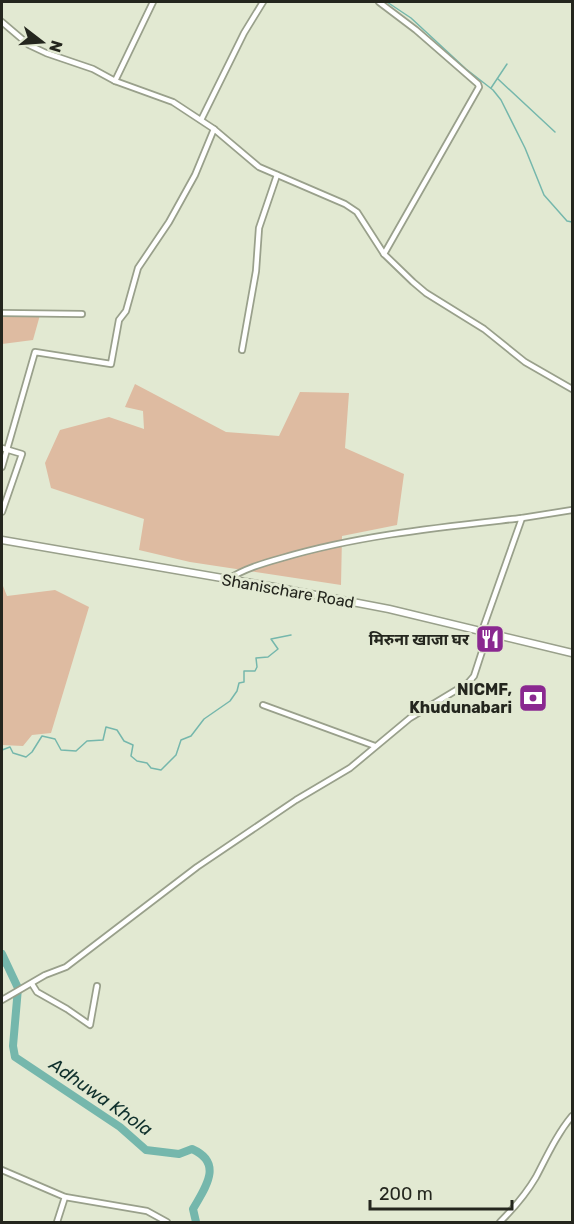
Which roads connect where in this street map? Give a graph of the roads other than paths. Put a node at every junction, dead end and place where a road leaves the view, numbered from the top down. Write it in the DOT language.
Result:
graph roads {
  1 [pos="153,2"];
  2 [pos="263,2"];
  3 [pos="379,2"];
  4 [pos="2,22"];
  5 [pos="115,81"];
  6 [pos="201,120"];
  7 [pos="214,129"];
  8 [pos="277,175"];
  9 [pos="384,254"];
  10 [pos="2,313"];
  11 [pos="82,314"];
  12 [pos="242,350"];
  13 [pos="573,389"];
  14 [pos="4,449"];
  15 [pos="2,467"];
  16 [pos="573,510"];
  17 [pos="2,512"];
  18 [pos="522,518"];
  19 [pos="2,540"];
  20 [pos="227,580"];
  21 [pos="485,632"];
  22 [pos="573,653"];
  23 [pos="263,705"];
  24 [pos="375,746"];
  25 [pos="32,984"];
  26 [pos="97,986"];
  27 [pos="2,1000"];
  28 [pos="573,1116"];
  29 [pos="2,1170"];
  30 [pos="65,1197"];
  31 [pos="57,1222"];
  32 [pos="167,1222"];
  33 [pos="500,1222"];
  1 -- 5 [label="street"];
  2 -- 6 [label="street"];
  3 -- 9 [label="street"];
  4 -- 5 [label="street"];
  5 -- 6 [label="street"];
  6 -- 7 [label="street"];
  7 -- 8 [label="street"];
  7 -- 14 [label="street"];
  8 -- 9 [label="street"];
  8 -- 12 [label="street"];
  9 -- 13 [label="street"];
  10 -- 11 [label="street"];
  14 -- 15 [label="street"];
  14 -- 17 [label="street"];
  16 -- 18 [label="street"];
  18 -- 20 [label="street"];
  18 -- 21 [label="street"];
  19 -- 20 [label="street, Shanischare Road"];
  20 -- 21 [label="street, Shanischare Road"];
  21 -- 22 [label="street, Shanischare Road"];
  21 -- 24 [label="street"];
  23 -- 24 [label="street"];
  24 -- 25 [label="street"];
  25 -- 26 [label="street"];
  25 -- 27 [label="street"];
  28 -- 33 [label="street"];
  29 -- 30 [label="street"];
  30 -- 31 [label="street"];
  30 -- 32 [label="street"];
}
